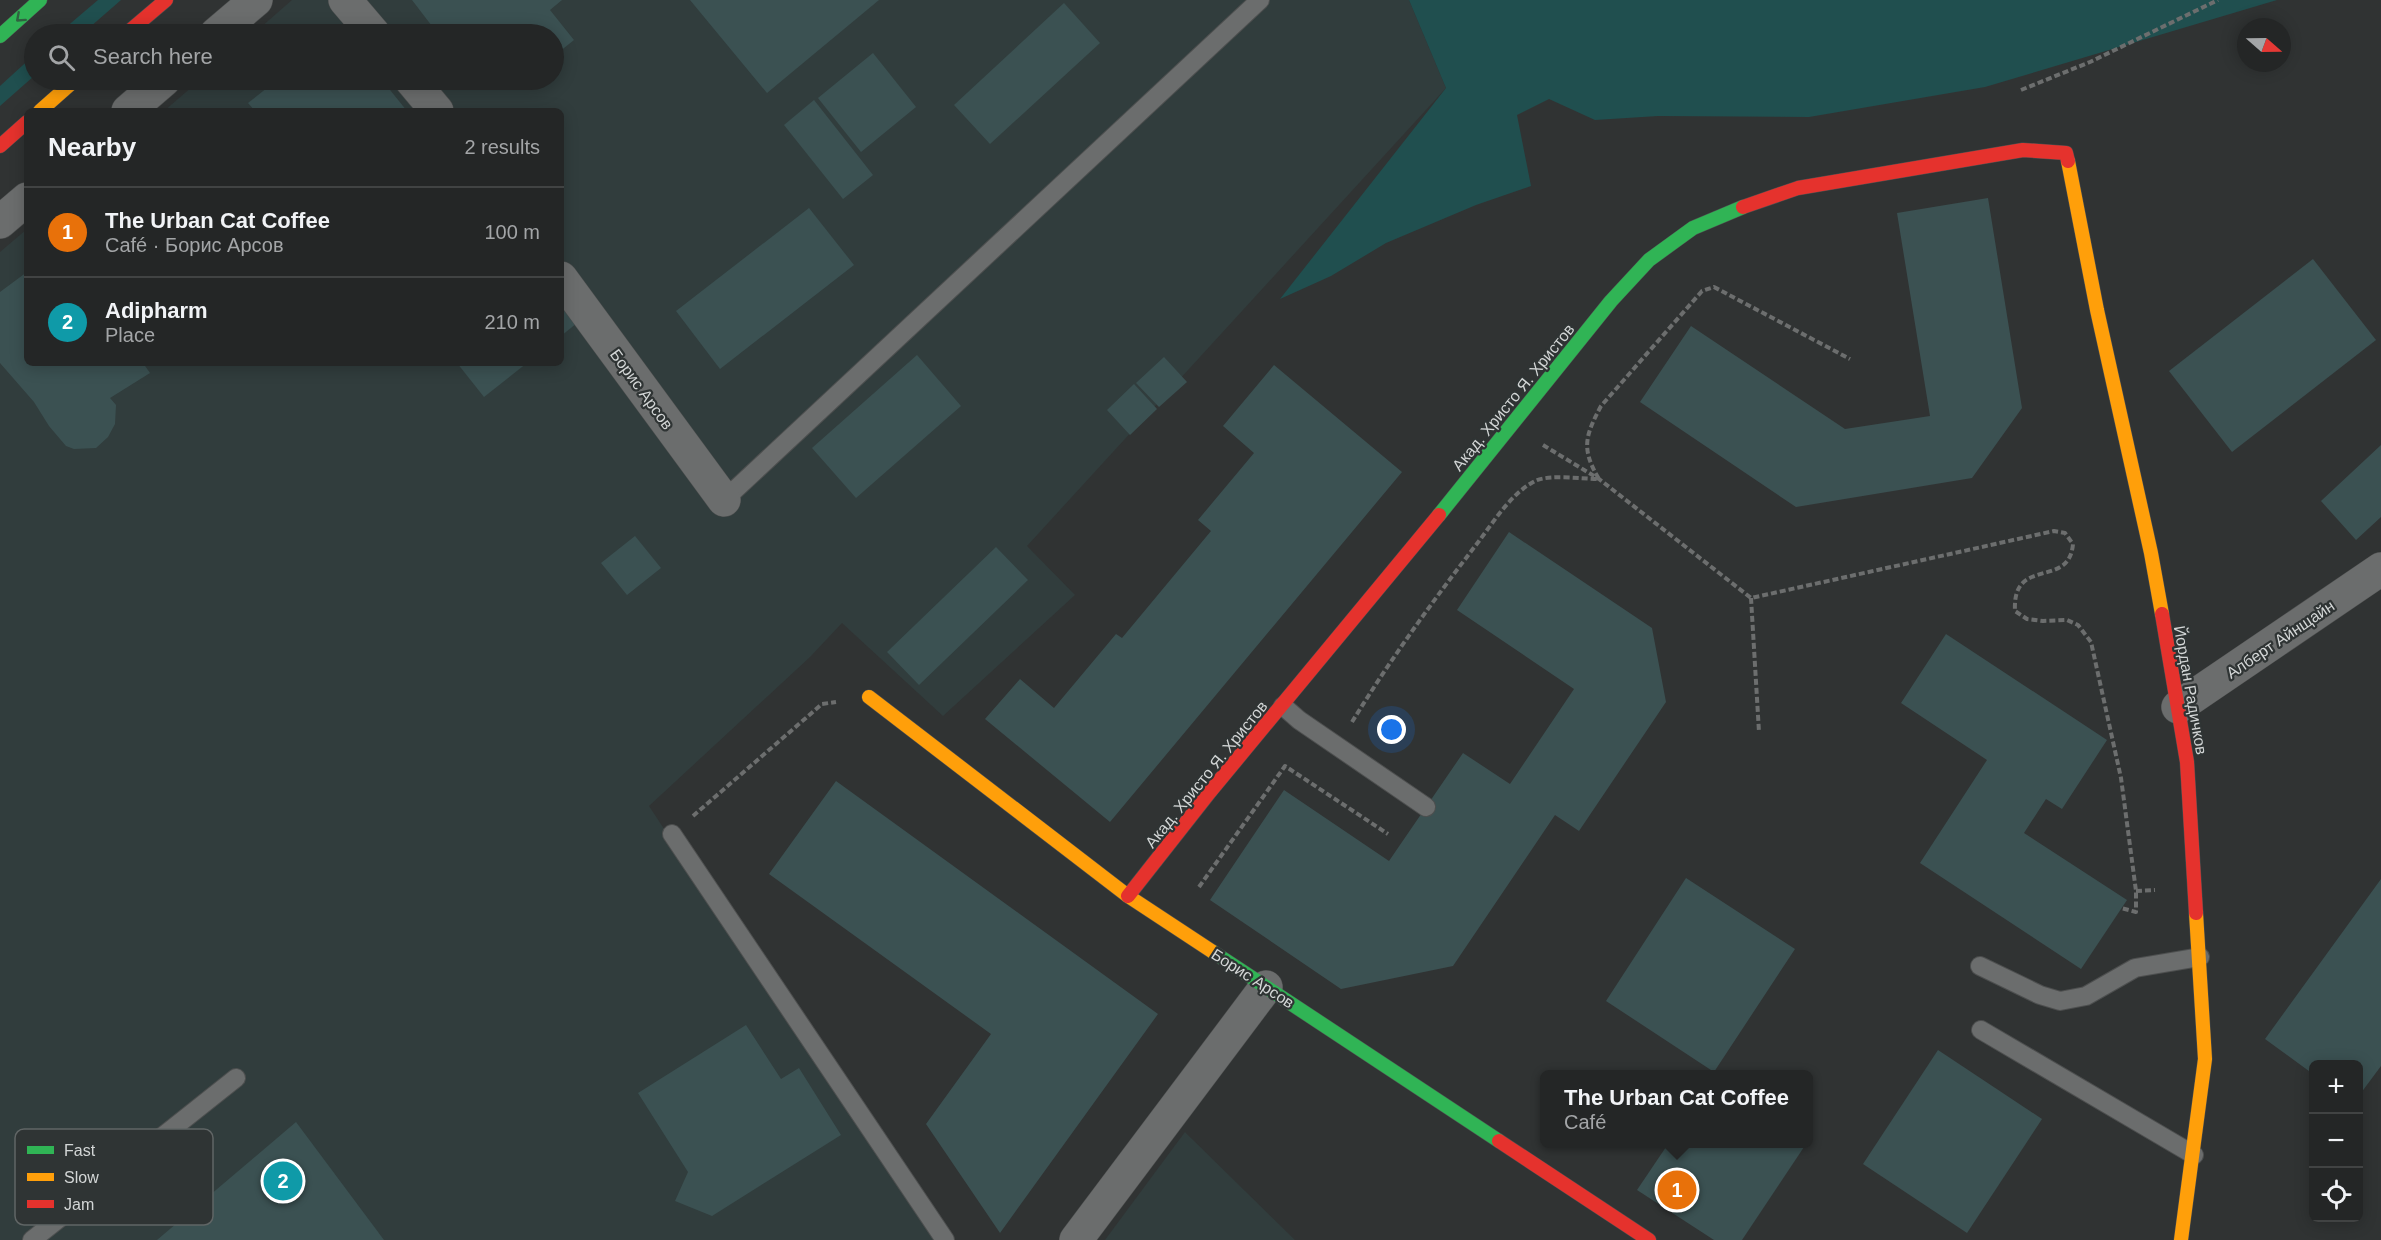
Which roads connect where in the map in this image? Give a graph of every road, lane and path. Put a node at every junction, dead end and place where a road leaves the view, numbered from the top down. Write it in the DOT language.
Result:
graph roads {
  1 [pos="40,0"];
  2 [pos="166,0"];
  3 [pos="256,0"];
  4 [pos="345,0"];
  5 [pos="1260,0"];
  6 [pos="2218,0"];
  7 [pos="138,24"];
  8 [pos="228,24"];
  9 [pos="365,24"];
  10 [pos="0,36"];
  11 [pos="63,90"];
  12 [pos="152,90"];
  13 [pos="419,90"];
  14 [pos="2021,90"];
  15 [pos="42,108"];
  16 [pos="131,108"];
  17 [pos="434,108"];
  18 [pos="24,125"];
  19 [pos="0,146"];
  20 [pos="2066,153"];
  21 [pos="24,202"];
  22 [pos="0,222"];
  23 [pos="564,282"];
  24 [pos="1850,359"];
  25 [pos="1513,424"];
  26 [pos="1599,480"];
  27 [pos="724,500"];
  28 [pos="2377,580"];
  29 [pos="1751,598"];
  30 [pos="869,697"];
  31 [pos="1283,706"];
  32 [pos="2178,707"];
  33 [pos="1350,725"];
  34 [pos="1759,732"];
  35 [pos="1426,807"];
  36 [pos="672,834"];
  37 [pos="1388,834"];
  38 [pos="1199,887"];
  39 [pos="2155,890"];
  40 [pos="2136,891"];
  41 [pos="1128,896"];
  42 [pos="2121,908"];
  43 [pos="2199,957"];
  44 [pos="1980,966"];
  45 [pos="1266,987"];
  46 [pos="1981,1030"];
  47 [pos="236,1078"];
  48 [pos="172,1129"];
  49 [pos="2194,1155"];
  50 [pos="51,1225"];
  51 [pos="32,1240"];
  52 [pos="945,1240"];
  53 [pos="1076,1240"];
  54 [pos="1649,1240"];
  55 [pos="2181,1240"];
  1 -- 10 [label="main road, one-way"];
  2 -- 7 [label="main road"];
  3 -- 8 [label="street"];
  4 -- 9 [label="street"];
  5 -- 27 [label="lane"];
  6 -- 14 [label="path"];
  11 -- 15 [label="main road"];
  12 -- 16 [label="street"];
  13 -- 17 [label="street"];
  18 -- 19 [label="main road"];
  20 -- 25 [label="main road, Акад. Христо Я. Христов"];
  20 -- 32 [label="main road, Йордан Радичков"];
  21 -- 22 [label="street"];
  23 -- 27 [label="street, Борис Арсов"];
  24 -- 26 [label="path"];
  25 -- 26 [label="path"];
  25 -- 31 [label="main road, Акад. Христо Я. Христов"];
  26 -- 29 [label="path"];
  26 -- 33 [label="path"];
  28 -- 32 [label="street, Алберт Айнщайн"];
  29 -- 34 [label="path"];
  29 -- 40 [label="path"];
  30 -- 36 [label="path"];
  30 -- 41 [label="main road, Борис Арсов"];
  31 -- 35 [label="lane"];
  31 -- 41 [label="main road, Акад. Христо Я. Христов"];
  32 -- 43 [label="main road, Йордан Радичков"];
  36 -- 52 [label="lane"];
  37 -- 38 [label="path"];
  39 -- 40 [label="path"];
  40 -- 42 [label="path"];
  41 -- 45 [label="main road, Борис Арсов"];
  43 -- 44 [label="lane"];
  43 -- 49 [label="main road, Йордан Радичков"];
  45 -- 53 [label="street"];
  45 -- 54 [label="main road, Борис Арсов"];
  46 -- 49 [label="lane"];
  47 -- 48 [label="lane"];
  49 -- 55 [label="main road, Йордан Радичков"];
  50 -- 51 [label="lane"];
}
